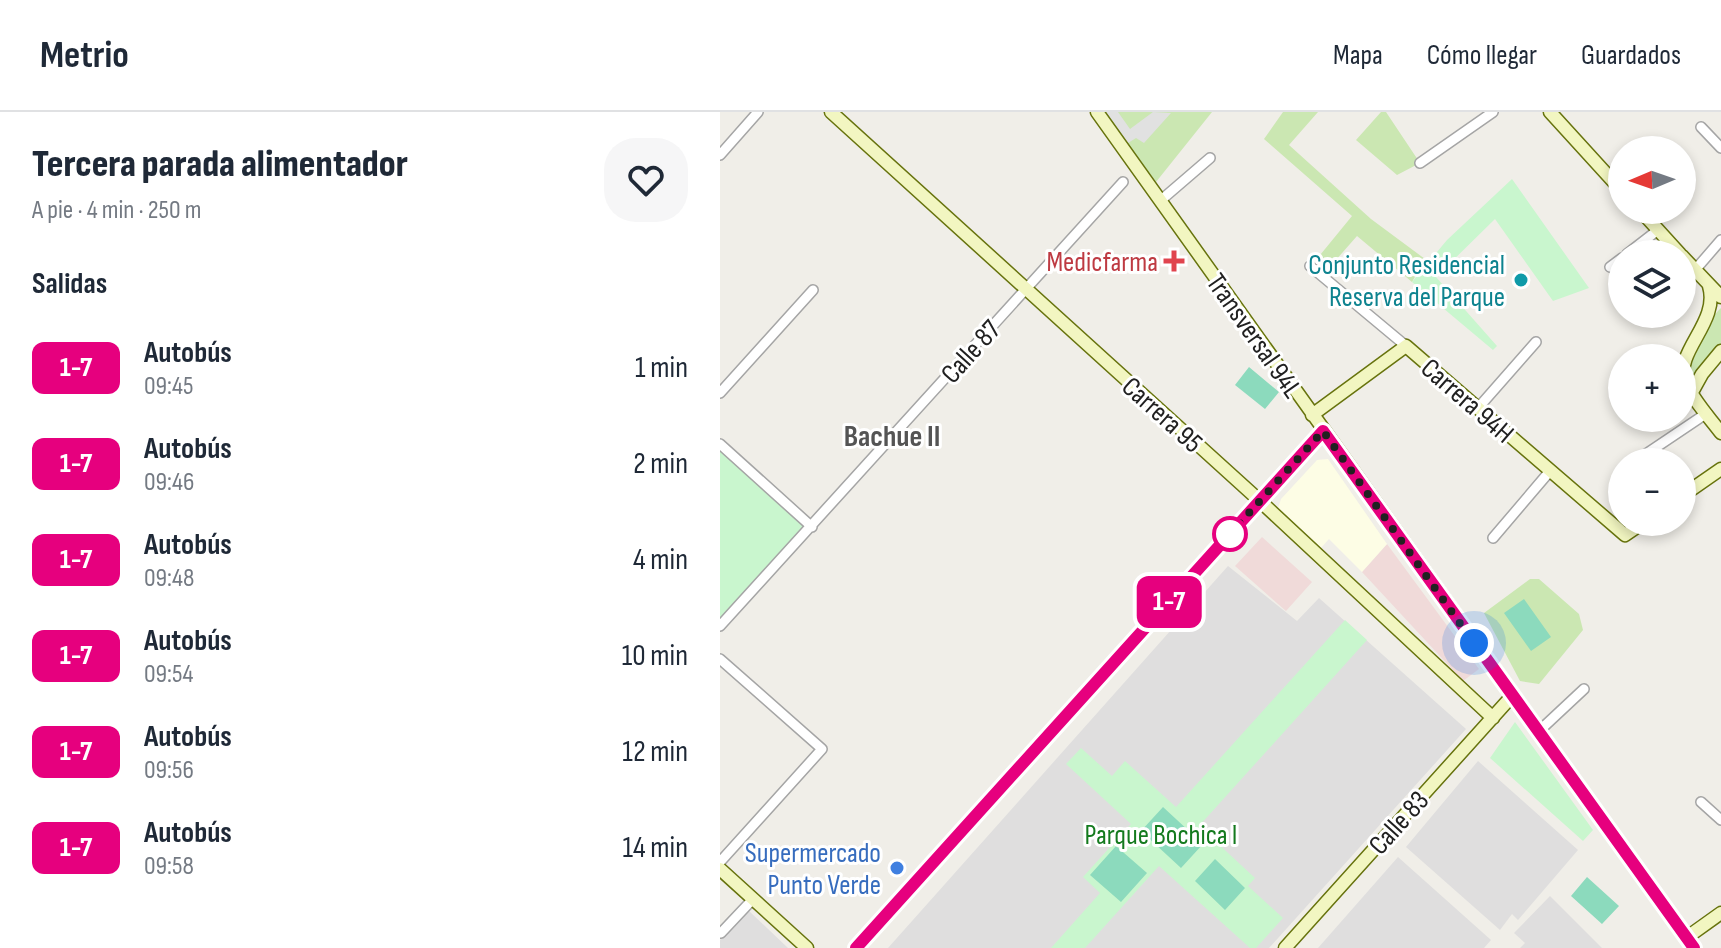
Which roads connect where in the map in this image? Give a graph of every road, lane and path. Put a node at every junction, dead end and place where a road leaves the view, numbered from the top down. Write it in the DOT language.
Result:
graph roads {
  1 [pos="758,112"];
  2 [pos="831,112"];
  3 [pos="1097,112"];
  4 [pos="1493,112"];
  5 [pos="1550,112"];
  6 [pos="1701,127"];
  7 [pos="1721,148"];
  8 [pos="720,155"];
  9 [pos="1210,158"];
  10 [pos="1420,163"];
  11 [pos="1608,176"];
  12 [pos="1123,182"];
  13 [pos="1160,201"];
  14 [pos="1653,224"];
  15 [pos="1658,230"];
  16 [pos="1645,240"];
  17 [pos="1667,240"];
  18 [pos="1721,240"];
  19 [pos="1310,266"];
  20 [pos="1696,269"];
  21 [pos="1696,271"];
  22 [pos="1709,286"];
  23 [pos="1026,289"];
  24 [pos="813,290"];
  25 [pos="1721,297"];
  26 [pos="1536,342"];
  27 [pos="1696,344"];
  28 [pos="1406,346"];
  29 [pos="1721,351"];
  30 [pos="1696,385"];
  31 [pos="720,393"];
  32 [pos="1696,398"];
  33 [pos="1478,408"];
  34 [pos="1707,413"];
  35 [pos="1312,415"];
  36 [pos="1323,431"];
  37 [pos="1721,433"];
  38 [pos="720,444"];
  39 [pos="1655,448"];
  40 [pos="1721,469"];
  41 [pos="1550,471"];
  42 [pos="1696,486"];
  43 [pos="1260,501"];
  44 [pos="1608,520"];
  45 [pos="812,527"];
  46 [pos="1493,538"];
  47 [pos="720,626"];
  48 [pos="720,659"];
  49 [pos="1584,689"];
  50 [pos="1512,696"];
  51 [pos="1493,718"];
  52 [pos="1538,732"];
  53 [pos="1701,802"];
  54 [pos="1721,820"];
  55 [pos="720,862"];
  56 [pos="720,869"];
  57 [pos="753,899"];
  58 [pos="1721,913"];
  59 [pos="721,933"];
  60 [pos="1690,943"];
  61 [pos="807,948"];
  62 [pos="856,948"];
  63 [pos="1285,948"];
  1 -- 8 [label="street"];
  2 -- 23 [label="street, Carrera 95"];
  3 -- 13 [label="street, Transversal 94L"];
  4 -- 10 [label="street"];
  5 -- 11 [label="street"];
  6 -- 7 [label="street"];
  9 -- 13 [label="street"];
  12 -- 23 [label="street, Calle 87"];
  13 -- 35 [label="street, Transversal 94L"];
  14 -- 15 [label="street"];
  15 -- 16 [label="street"];
  15 -- 17 [label="street"];
  18 -- 20 [label="street"];
  19 -- 28 [label="street, Carrera 94H"];
  21 -- 22 [label="street"];
  22 -- 25 [label="street"];
  22 -- 27 [label="street"];
  23 -- 43 [label="street, Carrera 95"];
  23 -- 45 [label="street, Calle 87"];
  24 -- 31 [label="street"];
  26 -- 33 [label="street"];
  28 -- 33 [label="street, Carrera 94H"];
  28 -- 35 [label="street"];
  29 -- 30 [label="street"];
  32 -- 34 [label="street"];
  33 -- 41 [label="street, Carrera 94H"];
  34 -- 37 [label="street"];
  34 -- 39 [label="street"];
  35 -- 36 [label="street, Transversal 94L"];
  36 -- 43 [label="street"];
  36 -- 50 [label="street, Transversal 94L"];
  38 -- 45 [label="street"];
  40 -- 42 [label="street"];
  41 -- 44 [label="street, Carrera 94H"];
  41 -- 46 [label="street"];
  43 -- 51 [label="street, Carrera 95"];
  43 -- 62 [label="street"];
  45 -- 47 [label="street, Calle 87"];
  48 -- 55 [label="street"];
  49 -- 52 [label="street"];
  50 -- 51 [label="street, Calle 83"];
  50 -- 52 [label="street, Transversal 94L"];
  51 -- 63 [label="street, Calle 83"];
  52 -- 60 [label="street, Transversal 94L"];
  53 -- 54 [label="street"];
  56 -- 57 [label="street"];
  57 -- 59 [label="street"];
  57 -- 61 [label="street"];
  58 -- 60 [label="street"];
}
